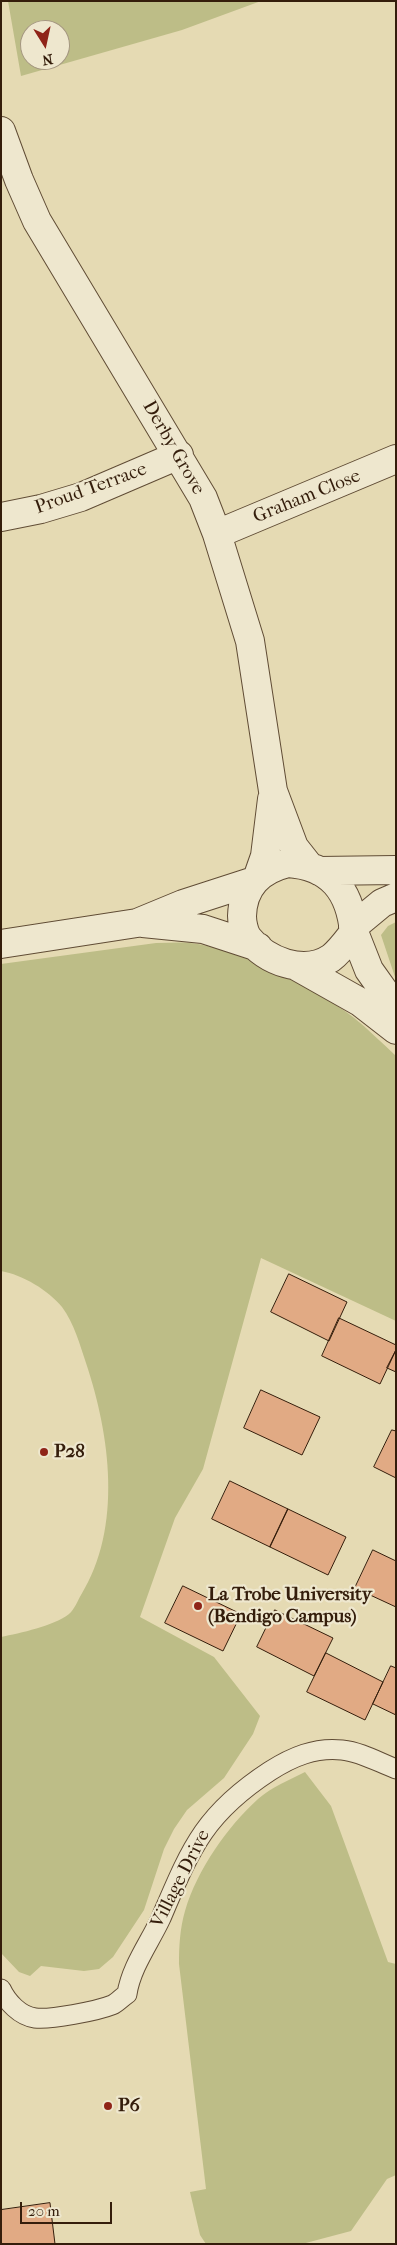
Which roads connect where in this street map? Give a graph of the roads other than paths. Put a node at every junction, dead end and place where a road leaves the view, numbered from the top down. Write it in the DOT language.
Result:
graph roads {
  1 [pos="1,132"];
  2 [pos="179,455"];
  3 [pos="396,459"];
  4 [pos="1,516"];
  5 [pos="217,534"];
  6 [pos="273,790"];
  7 [pos="314,868"];
  8 [pos="396,870"];
  9 [pos="256,878"];
  10 [pos="396,897"];
  11 [pos="137,922"];
  12 [pos="353,929"];
  13 [pos="1,944"];
  14 [pos="258,947"];
  15 [pos="298,966"];
  16 [pos="396,1008"];
  17 [pos="396,1030"];
  18 [pos="396,1769"];
  19 [pos="1,1988"];
  1 -- 2 [label="street, Derby Grove"];
  2 -- 4 [label="street, Proud Terrace"];
  2 -- 5 [label="street, Derby Grove"];
  3 -- 5 [label="street, Graham Close"];
  5 -- 6 [label="street, Derby Grove"];
  6 -- 7 [label="street, Derby Grove"];
  6 -- 9 [label="street, Derby Grove"];
  7 -- 8 [label="street"];
  7 -- 9 [label="street"];
  7 -- 12 [label="street"];
  9 -- 11 [label="street"];
  9 -- 14 [label="street"];
  10 -- 12 [label="street"];
  11 -- 13 [label="street"];
  11 -- 14 [label="street"];
  12 -- 15 [label="street"];
  12 -- 16 [label="street"];
  14 -- 15 [label="street"];
  15 -- 17 [label="street"];
  18 -- 19 [label="lane, Village Drive"];
}
